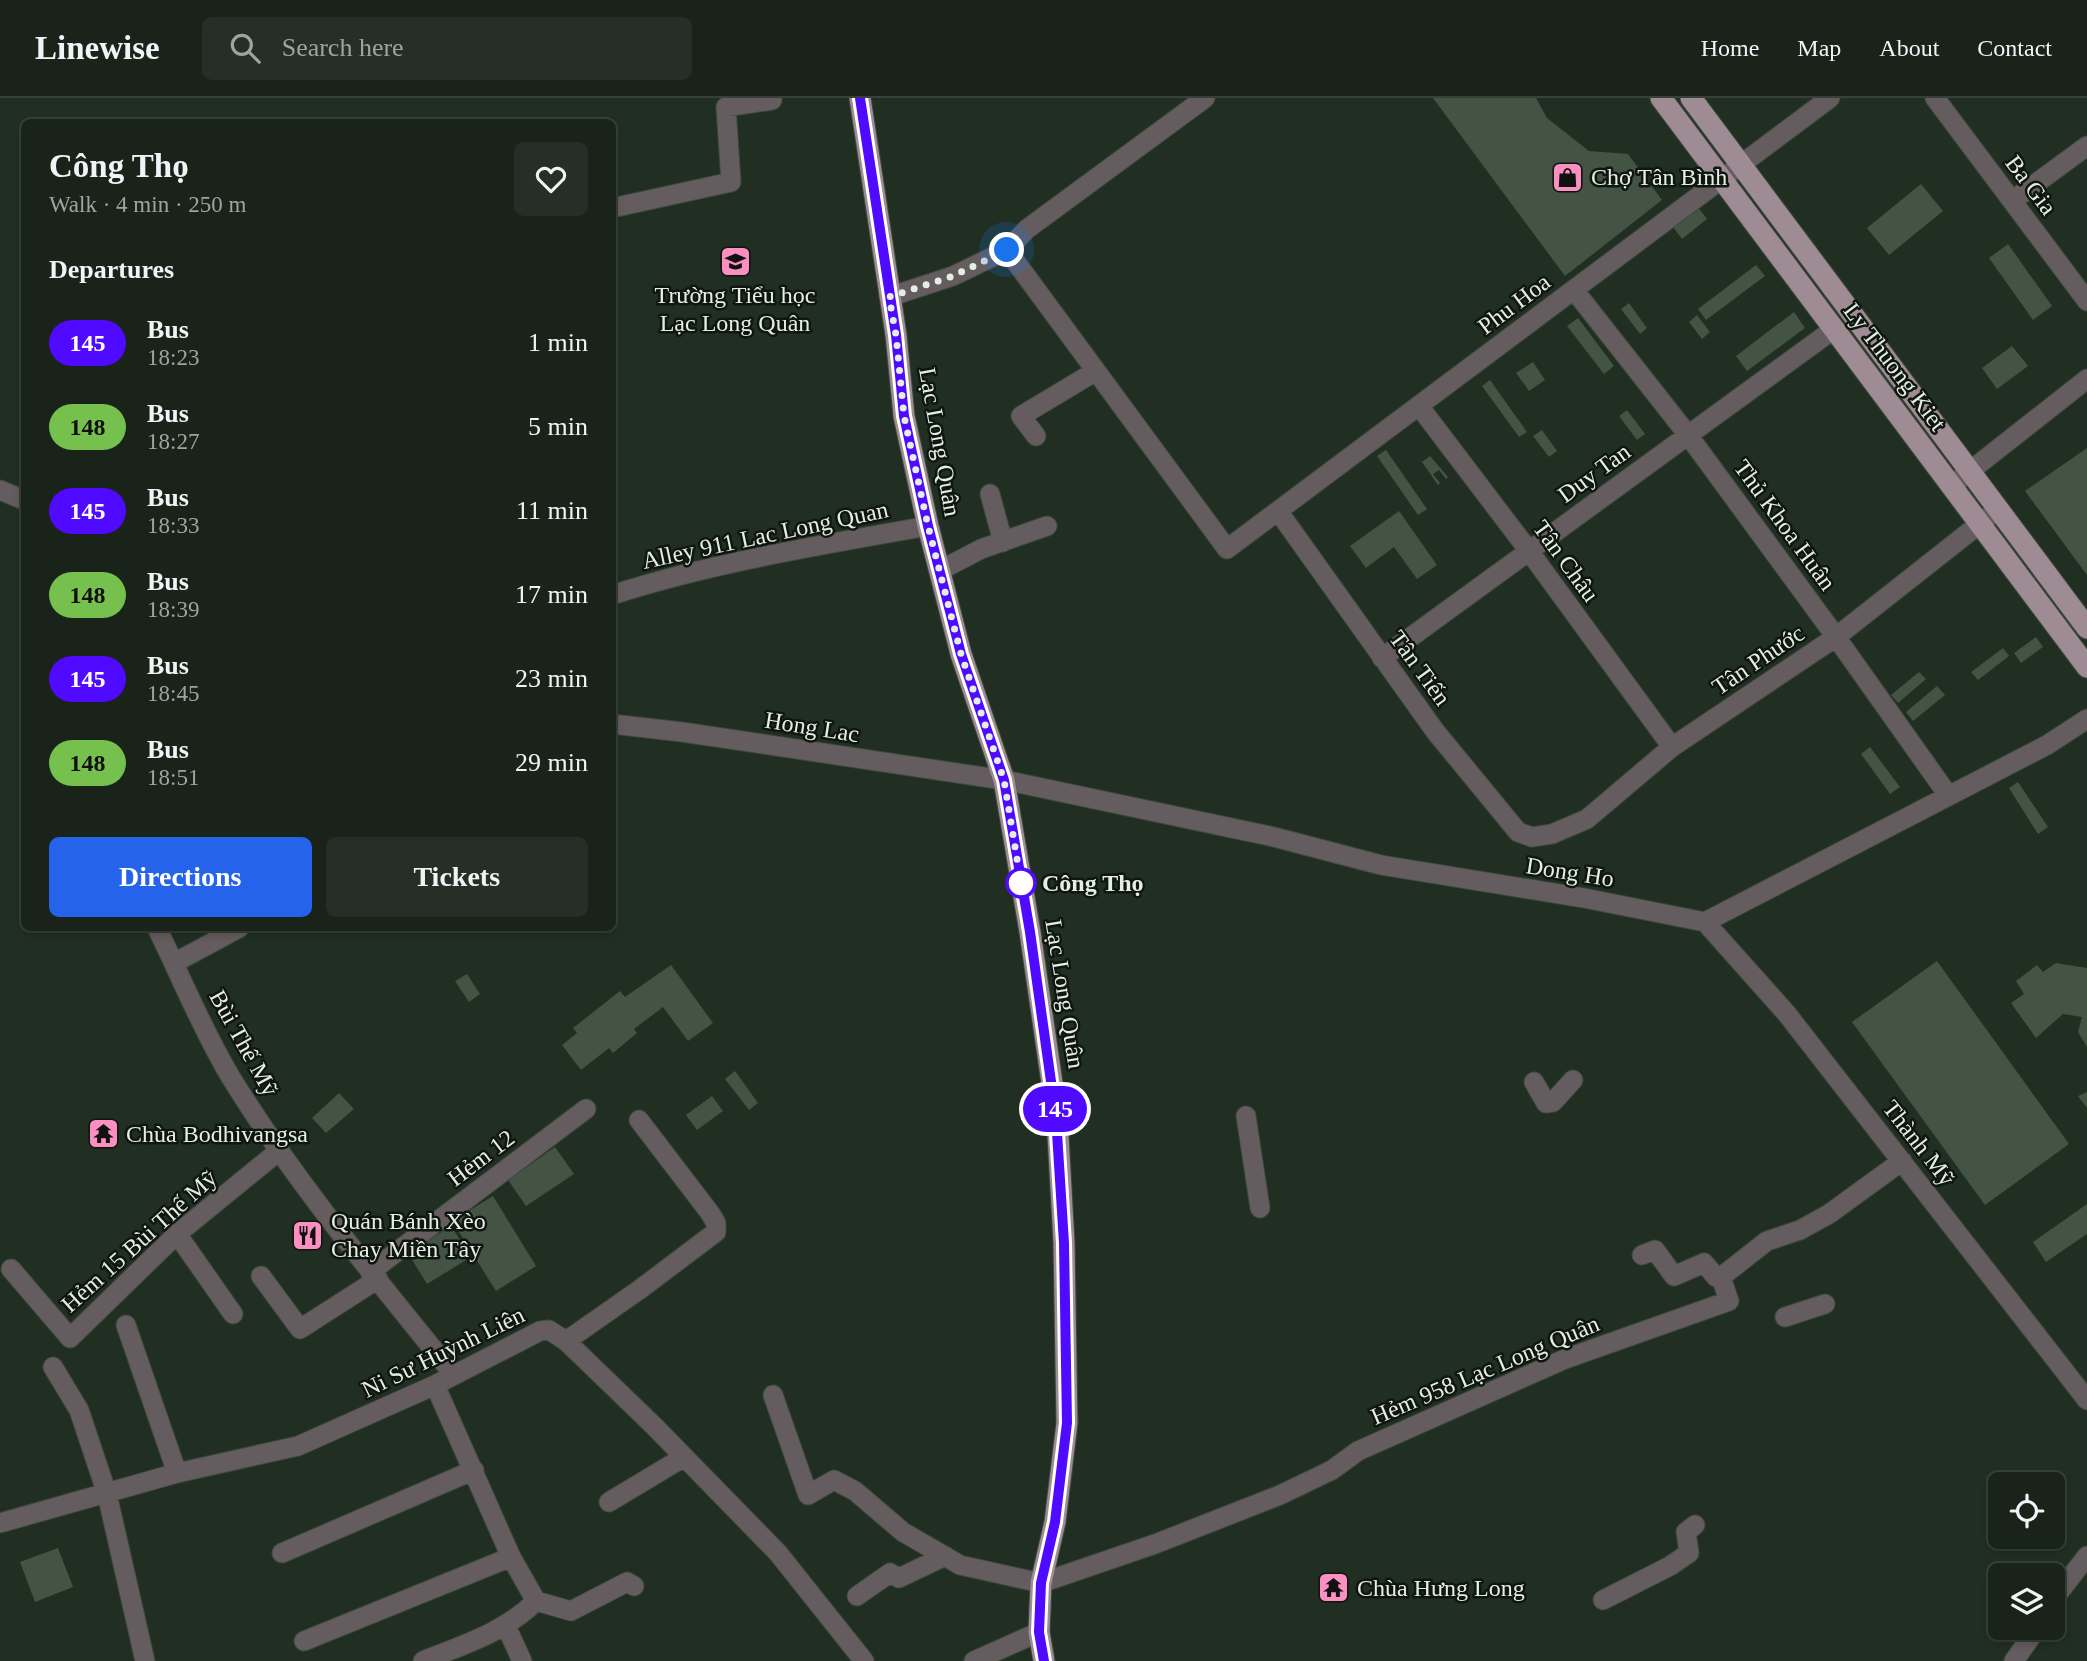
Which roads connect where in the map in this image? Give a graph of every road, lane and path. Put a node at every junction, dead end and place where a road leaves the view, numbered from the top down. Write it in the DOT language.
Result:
graph roads {
  1 [pos="860,98"];
  2 [pos="1205,98"];
  3 [pos="1661,98"];
  4 [pos="1691,98"];
  5 [pos="1830,98"];
  6 [pos="1935,98"];
  7 [pos="772,100"];
  8 [pos="2087,146"];
  9 [pos="1741,164"];
  10 [pos="1722,179"];
  11 [pos="2012,201"];
  12 [pos="616,207"];
  13 [pos="1007,250"];
  14 [pos="1574,290"];
  15 [pos="889,297"];
  16 [pos="2087,301"];
  17 [pos="1834,329"];
  18 [pos="1096,371"];
  19 [pos="2087,379"];
  20 [pos="1419,406"];
  21 [pos="1688,435"];
  22 [pos="1036,436"];
  23 [pos="1971,471"];
  24 [pos="1951,486"];
  25 [pos="1,492"];
  26 [pos="990,494"];
  27 [pos="21,498"];
  28 [pos="1998,509"];
  29 [pos="1278,511"];
  30 [pos="1979,523"];
  31 [pos="928,526"];
  32 [pos="1047,526"];
  33 [pos="1003,541"];
  34 [pos="1529,551"];
  35 [pos="939,570"];
  36 [pos="616,594"];
  37 [pos="2087,628"];
  38 [pos="1836,636"];
  39 [pos="1382,658"];
  40 [pos="2087,667"];
  41 [pos="2087,719"];
  42 [pos="616,724"];
  43 [pos="1672,747"];
  44 [pos="1004,780"];
  45 [pos="1948,795"];
  46 [pos="1538,837"];
  47 [pos="1705,922"];
  48 [pos="158,931"];
  49 [pos="233,931"];
  50 [pos="174,963"];
  51 [pos="1573,1080"];
  52 [pos="1534,1082"];
  53 [pos="586,1109"];
  54 [pos="1247,1116"];
  55 [pos="639,1120"];
  56 [pos="280,1150"];
  57 [pos="1902,1161"];
  58 [pos="1260,1208"];
  59 [pos="177,1234"];
  60 [pos="1642,1255"];
  61 [pos="11,1269"];
  62 [pos="374,1275"];
  63 [pos="261,1276"];
  64 [pos="1721,1277"];
  65 [pos="1825,1304"];
  66 [pos="233,1314"];
  67 [pos="1785,1317"];
  68 [pos="126,1325"];
  69 [pos="566,1341"];
  70 [pos="53,1367"];
  71 [pos="454,1375"];
  72 [pos="435,1385"];
  73 [pos="773,1395"];
  74 [pos="2087,1400"];
  75 [pos="684,1457"];
  76 [pos="474,1469"];
  77 [pos="177,1473"];
  78 [pos="107,1494"];
  79 [pos="609,1502"];
  80 [pos="0,1523"];
  81 [pos="1695,1525"];
  82 [pos="282,1553"];
  83 [pos="945,1556"];
  84 [pos="2087,1556"];
  85 [pos="511,1557"];
  86 [pos="1041,1583"];
  87 [pos="2065,1584"];
  88 [pos="634,1586"];
  89 [pos="857,1596"];
  90 [pos="1603,1600"];
  91 [pos="536,1601"];
  92 [pos="506,1626"];
  93 [pos="1039,1632"];
  94 [pos="2029,1640"];
  95 [pos="304,1641"];
  96 [pos="145,1661"];
  97 [pos="423,1661"];
  98 [pos="522,1661"];
  99 [pos="864,1661"];
  100 [pos="974,1661"];
  101 [pos="1044,1661"];
  102 [pos="2014,1661"];
  1 -- 15 [label="main road, Lạc Long Quân"];
  2 -- 13 [label="street"];
  3 -- 10 [label="main road, Ly Thuong Kiet"];
  4 -- 9 [label="main road, Ly Thuong Kiet"];
  5 -- 9 [label="street, Phu Hoa"];
  6 -- 11 [label="street, Ba Gia"];
  7 -- 12 [label="street"];
  8 -- 11 [label="street"];
  9 -- 10 [label="street, Phu Hoa"];
  9 -- 23 [label="main road, Ly Thuong Kiet"];
  10 -- 14 [label="street, Phu Hoa"];
  10 -- 17 [label="main road, Ly Thuong Kiet"];
  11 -- 16 [label="street, Ba Gia"];
  13 -- 15 [label="street"];
  13 -- 18 [label="street"];
  14 -- 20 [label="street, Phu Hoa"];
  14 -- 21 [label="street, Thủ Khoa Huân"];
  15 -- 31 [label="main road, Lạc Long Quân"];
  17 -- 21 [label="street, Duy Tan"];
  17 -- 24 [label="main road, Ly Thuong Kiet"];
  18 -- 22 [label="street"];
  18 -- 29 [label="street, Phu Hoa"];
  19 -- 23 [label="street"];
  20 -- 29 [label="street, Phu Hoa"];
  20 -- 34 [label="street, Tân Châu"];
  21 -- 34 [label="street, Duy Tan"];
  21 -- 38 [label="street, Thủ Khoa Huân"];
  23 -- 24 [label="street"];
  23 -- 28 [label="main road, Ly Thuong Kiet"];
  24 -- 30 [label="main road, Ly Thuong Kiet"];
  25 -- 27 [label="street"];
  26 -- 33 [label="street"];
  28 -- 30 [label="street, Tân Phước"];
  28 -- 37 [label="main road, Ly Thuong Kiet"];
  29 -- 39 [label="street, Tân Tiến"];
  30 -- 38 [label="street, Tân Phước"];
  30 -- 40 [label="main road, Ly Thuong Kiet"];
  31 -- 35 [label="main road, Lạc Long Quân"];
  31 -- 36 [label="street, Alley 911 Lac Long Quan"];
  32 -- 33 [label="street"];
  33 -- 35 [label="street"];
  34 -- 39 [label="street, Duy Tan"];
  34 -- 43 [label="street, Tân Châu"];
  35 -- 44 [label="main road, Lạc Long Quân"];
  38 -- 43 [label="street, Tân Phước"];
  38 -- 45 [label="street, Thủ Khoa Huân"];
  39 -- 46 [label="street, Tân Tiến"];
  41 -- 45 [label="street"];
  42 -- 44 [label="street, Hong Lac"];
  43 -- 46 [label="street, Tân Phước"];
  44 -- 47 [label="street, Dong Ho"];
  44 -- 86 [label="main road, Lạc Long Quân"];
  45 -- 47 [label="street"];
  47 -- 57 [label="street, Thành Mỹ"];
  48 -- 50 [label="street, Bùi Thế Mỹ"];
  49 -- 50 [label="street"];
  50 -- 56 [label="street, Bùi Thế Mỹ"];
  51 -- 52 [label="street"];
  53 -- 62 [label="street, Hẻm 12"];
  54 -- 58 [label="street"];
  55 -- 69 [label="street"];
  56 -- 59 [label="street, Hẻm 15 Bùi Thế Mỹ"];
  56 -- 62 [label="street, Bùi Thế Mỹ"];
  57 -- 64 [label="street"];
  57 -- 74 [label="street, Thành Mỹ"];
  59 -- 61 [label="street, Hẻm 15 Bùi Thế Mỹ"];
  59 -- 66 [label="street"];
  60 -- 64 [label="street"];
  62 -- 63 [label="street, Hẻm 12"];
  62 -- 71 [label="street, Bùi Thế Mỹ"];
  64 -- 86 [label="street, Hẻm 958 Lạc Long Quân"];
  65 -- 67 [label="street"];
  68 -- 77 [label="street"];
  69 -- 71 [label="street, Ni Sư Huỳnh Liên"];
  69 -- 75 [label="street"];
  70 -- 78 [label="street"];
  71 -- 72 [label="street, Ni Sư Huỳnh Liên"];
  72 -- 76 [label="street"];
  72 -- 77 [label="street, Ni Sư Huỳnh Liên"];
  73 -- 83 [label="street"];
  75 -- 79 [label="street"];
  75 -- 99 [label="street"];
  76 -- 82 [label="street"];
  76 -- 85 [label="street"];
  77 -- 78 [label="street, Ni Sư Huỳnh Liên"];
  78 -- 80 [label="street, Ni Sư Huỳnh Liên"];
  78 -- 96 [label="street"];
  81 -- 90 [label="street"];
  83 -- 86 [label="street"];
  83 -- 89 [label="street"];
  84 -- 87 [label="street"];
  85 -- 91 [label="street"];
  85 -- 95 [label="street"];
  86 -- 93 [label="main road, Lạc Long Quân"];
  88 -- 91 [label="street"];
  91 -- 92 [label="street"];
  92 -- 97 [label="street"];
  92 -- 98 [label="street"];
  93 -- 100 [label="street"];
  93 -- 101 [label="main road, Lạc Long Quân"];
  94 -- 102 [label="street"];
}
